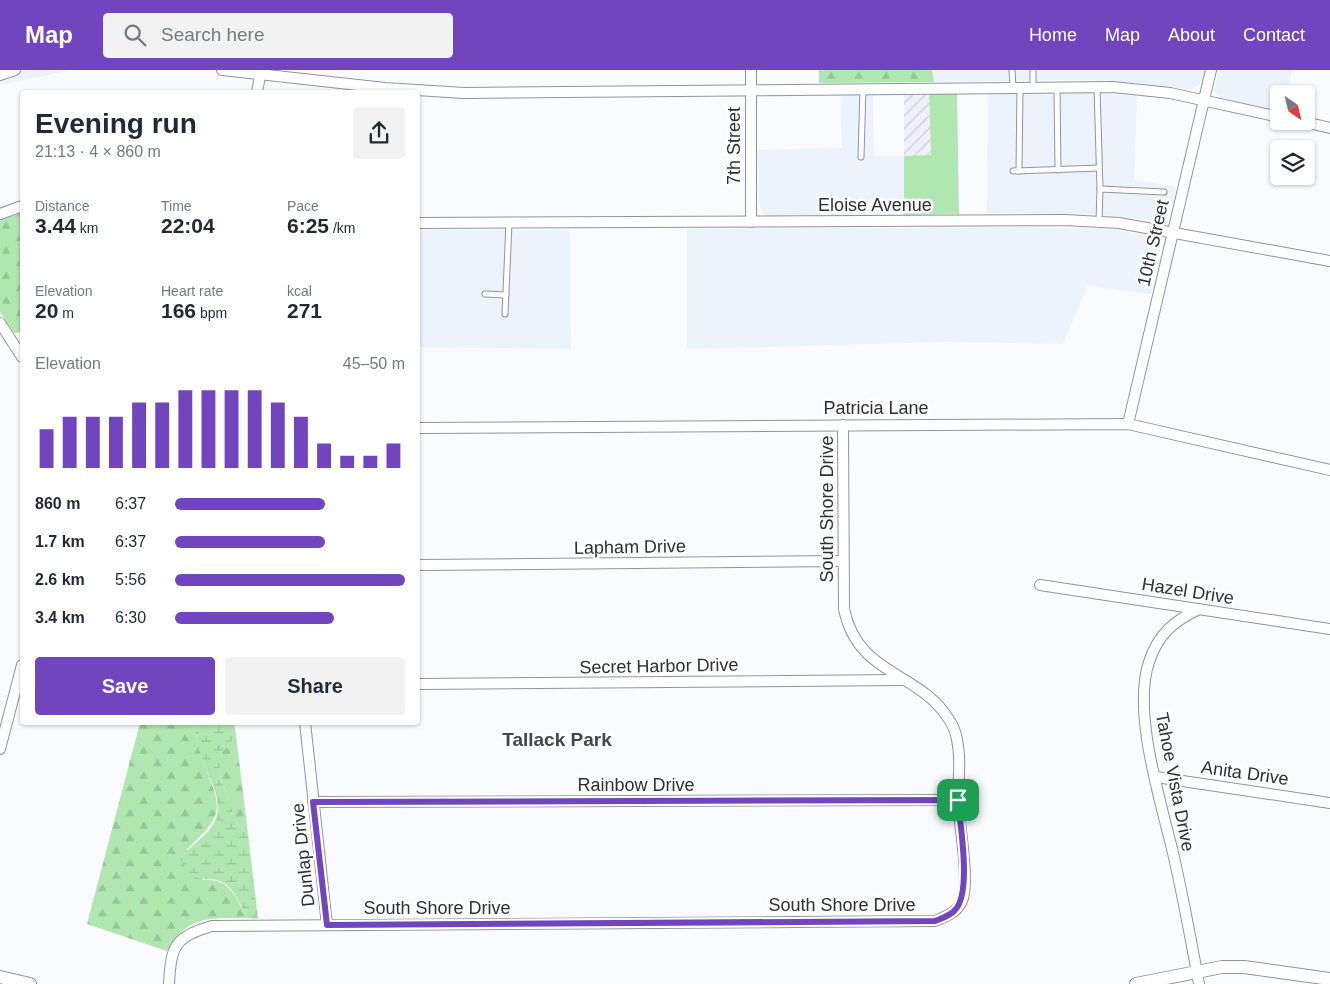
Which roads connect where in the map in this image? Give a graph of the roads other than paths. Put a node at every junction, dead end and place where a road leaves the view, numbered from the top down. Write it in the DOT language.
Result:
graph roads {
  1 [pos="15,70"];
  2 [pos="222,70"];
  3 [pos="751,70"];
  4 [pos="1012,70"];
  5 [pos="1033,70"];
  6 [pos="1211,70"];
  7 [pos="261,73"];
  8 [pos="0,75"];
  9 [pos="1033,86"];
  10 [pos="1057,86"];
  11 [pos="1016,87"];
  12 [pos="1096,87"];
  13 [pos="863,88"];
  14 [pos="750,89"];
  15 [pos="257,90"];
  16 [pos="1204,101"];
  17 [pos="1270,115"];
  18 [pos="1315,124"];
  19 [pos="1330,128"];
  20 [pos="861,156"];
  21 [pos="1100,168"];
  22 [pos="1058,170"];
  23 [pos="1019,171"];
  24 [pos="1013,172"];
  25 [pos="1100,189"];
  26 [pos="1164,192"];
  27 [pos="20,207"];
  28 [pos="0,214"];
  29 [pos="509,222"];
  30 [pos="751,222"];
  31 [pos="1099,222"];
  32 [pos="420,223"];
  33 [pos="1172,232"];
  34 [pos="1330,261"];
  35 [pos="485,294"];
  36 [pos="506,295"];
  37 [pos="505,314"];
  38 [pos="0,323"];
  39 [pos="20,354"];
  40 [pos="1128,424"];
  41 [pos="843,425"];
  42 [pos="420,428"];
  43 [pos="1330,470"];
  44 [pos="843,561"];
  45 [pos="420,566"];
  46 [pos="1040,585"];
  47 [pos="1199,609"];
  48 [pos="1330,629"];
  49 [pos="20,672"];
  50 [pos="902,680"];
  51 [pos="420,684"];
  52 [pos="304,725"];
  53 [pos="0,749"];
  54 [pos="1156,777"];
  55 [pos="958,800"];
  56 [pos="313,802"];
  57 [pos="1330,802"];
  58 [pos="327,925"];
  59 [pos="1197,970"];
  60 [pos="0,977"];
  61 [pos="1330,980"];
  62 [pos="30,984"];
  63 [pos="169,984"];
  64 [pos="1136,984"];
  65 [pos="1199,984"];
  1 -- 8 [label="street"];
  2 -- 7 [label="street"];
  3 -- 14 [label="street, 7th Street"];
  4 -- 11 [label="lane"];
  5 -- 9 [label="lane"];
  6 -- 16 [label="street, 10th Street"];
  7 -- 14 [label="street"];
  7 -- 15 [label="street"];
  9 -- 10 [label="street"];
  9 -- 11 [label="street"];
  10 -- 12 [label="street"];
  10 -- 22 [label="lane"];
  11 -- 13 [label="street"];
  11 -- 23 [label="lane"];
  12 -- 16 [label="street"];
  12 -- 21 [label="lane"];
  13 -- 14 [label="street"];
  13 -- 20 [label="lane"];
  14 -- 30 [label="street, 7th Street"];
  16 -- 17 [label="street"];
  16 -- 33 [label="street, 10th Street"];
  18 -- 19 [label="street"];
  21 -- 22 [label="lane"];
  21 -- 25 [label="lane"];
  22 -- 23 [label="lane"];
  23 -- 24 [label="lane"];
  25 -- 26 [label="lane"];
  25 -- 31 [label="lane"];
  27 -- 28 [label="street"];
  29 -- 30 [label="street, Eloise Avenue"];
  29 -- 32 [label="street, Eloise Avenue"];
  29 -- 36 [label="lane"];
  30 -- 31 [label="street, Eloise Avenue"];
  31 -- 33 [label="street, Eloise Avenue"];
  33 -- 34 [label="street, Eloise Avenue"];
  33 -- 40 [label="street, 10th Street"];
  35 -- 36 [label="lane"];
  36 -- 37 [label="lane"];
  38 -- 39 [label="street"];
  40 -- 41 [label="street, Patricia Lane"];
  40 -- 43 [label="street, Patricia Lane"];
  41 -- 42 [label="street, Patricia Lane"];
  41 -- 44 [label="street, South Shore Drive"];
  44 -- 45 [label="street, Lapham Drive"];
  44 -- 50 [label="street, South Shore Drive"];
  46 -- 47 [label="street, Hazel Drive"];
  47 -- 48 [label="street, Hazel Drive"];
  47 -- 54 [label="street, Tahoe Vista Drive"];
  49 -- 53 [label="street"];
  50 -- 51 [label="street, Secret Harbor Drive"];
  50 -- 55 [label="street, South Shore Drive"];
  52 -- 56 [label="street, Dunlap Drive"];
  54 -- 57 [label="street, Anita Drive"];
  54 -- 59 [label="street, Tahoe Vista Drive"];
  55 -- 56 [label="street, Rainbow Drive"];
  55 -- 58 [label="street, South Shore Drive"];
  56 -- 58 [label="street, Dunlap Drive"];
  58 -- 63 [label="street, South Shore Drive"];
  59 -- 61 [label="street"];
  59 -- 64 [label="street"];
  59 -- 65 [label="street, Tahoe Vista Drive"];
  60 -- 62 [label="street"];
}
